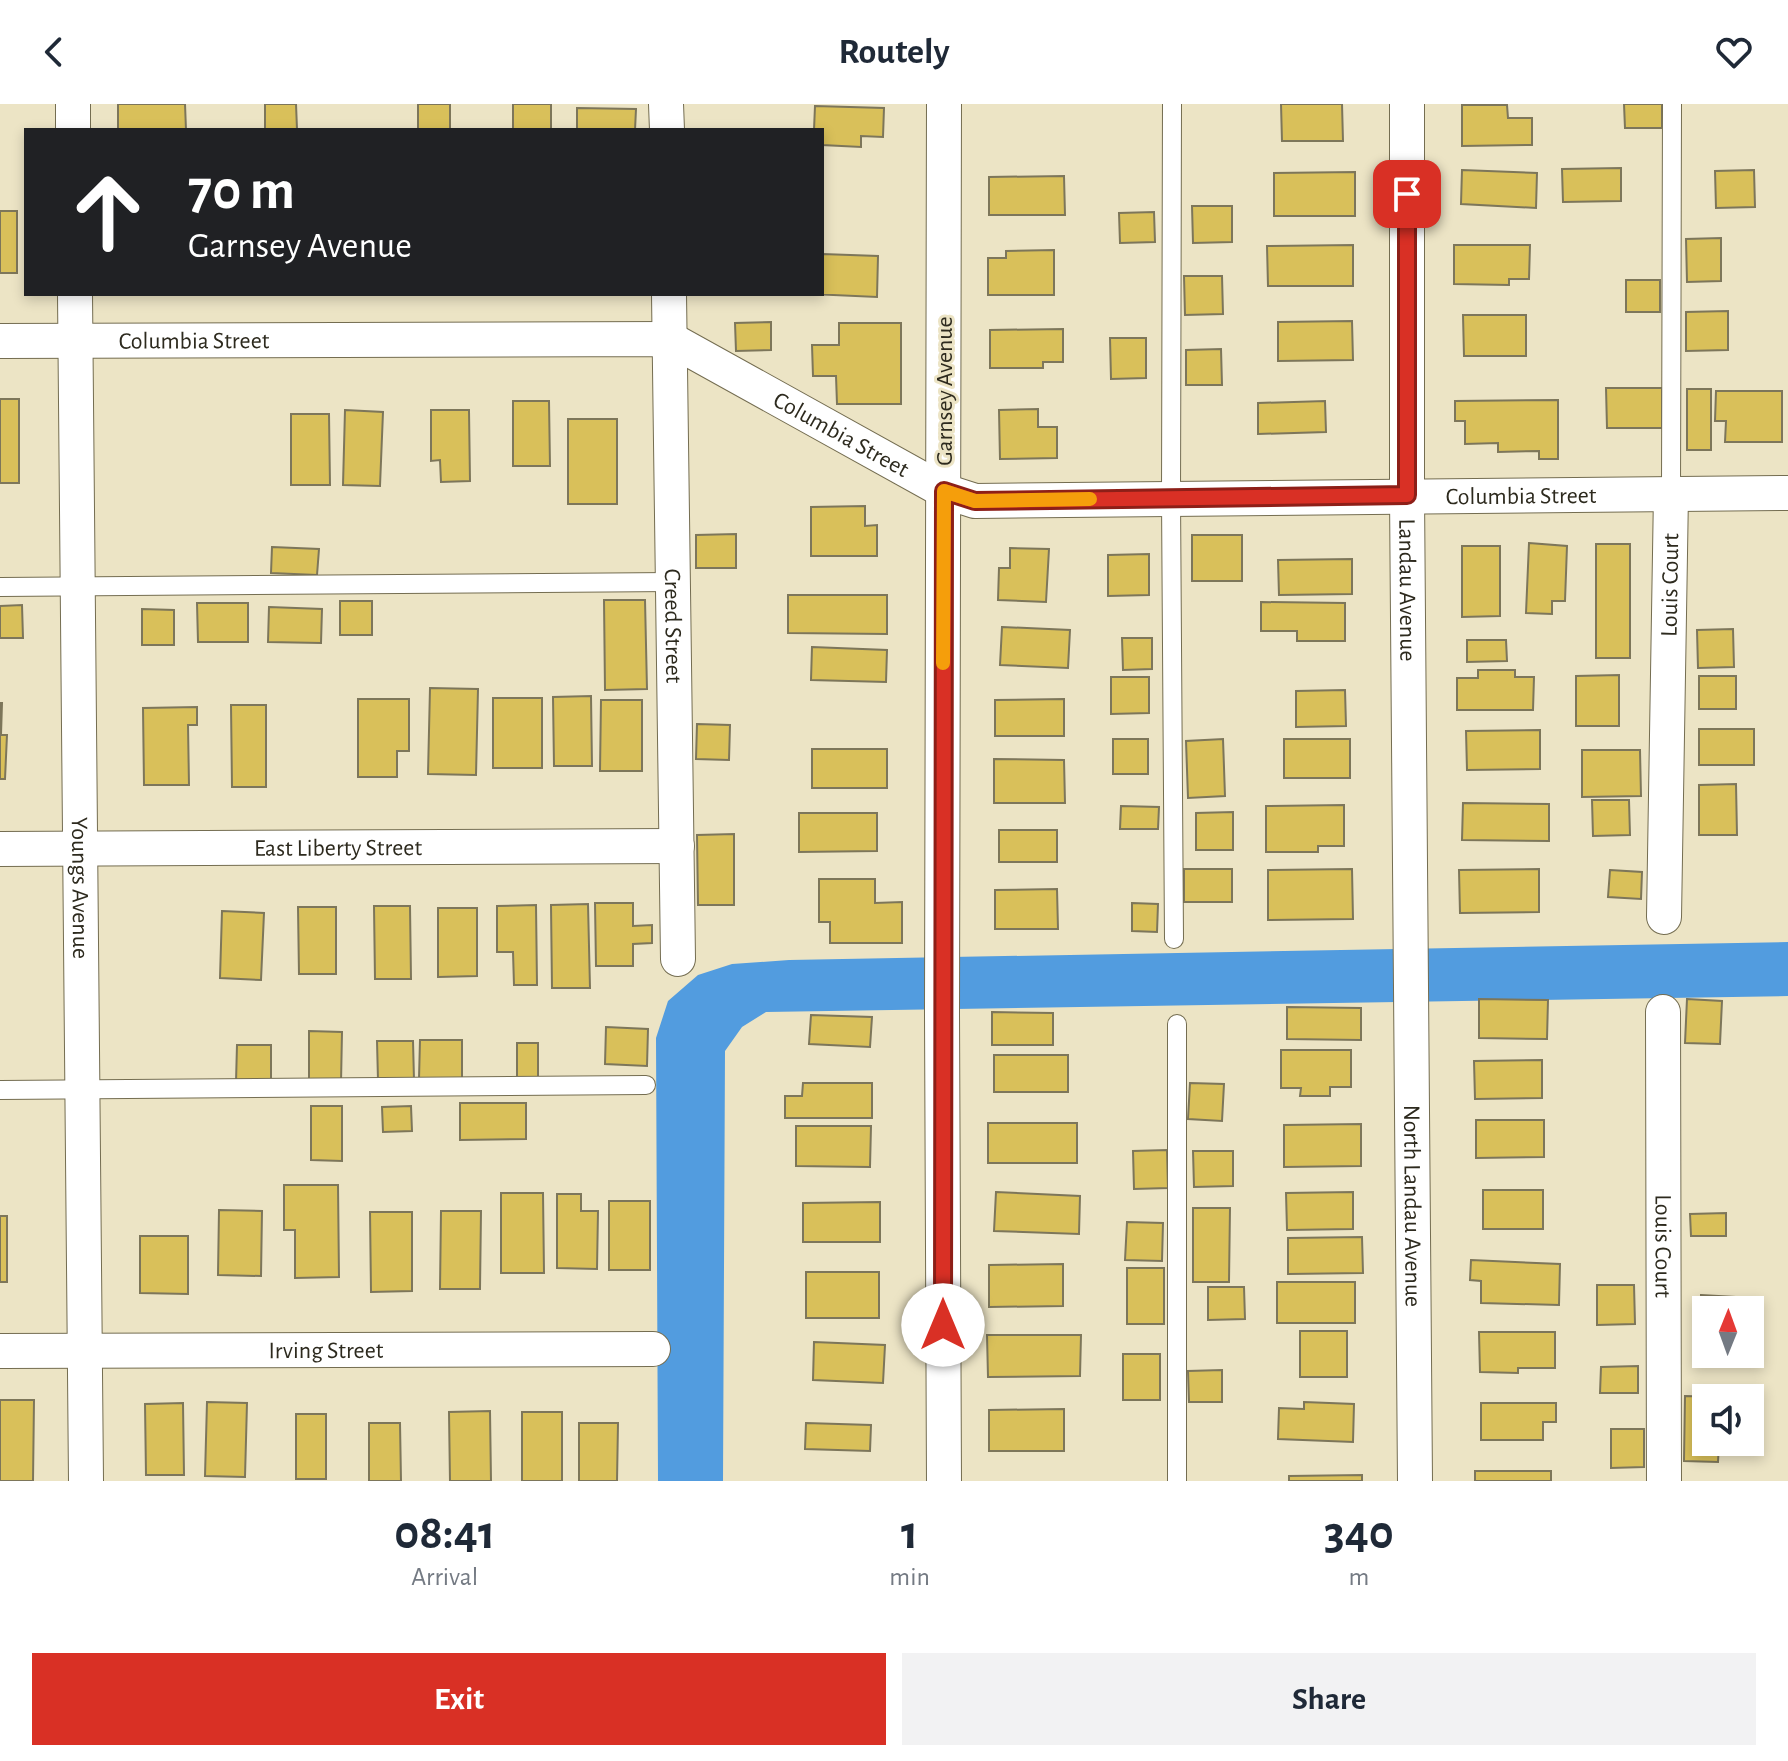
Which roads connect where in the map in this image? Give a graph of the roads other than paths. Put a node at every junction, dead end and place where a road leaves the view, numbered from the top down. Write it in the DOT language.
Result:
graph roads {
  1 [pos="73,104"];
  2 [pos="666,104"];
  3 [pos="944,104"];
  4 [pos="1172,104"];
  5 [pos="1407,104"];
  6 [pos="1672,104"];
  7 [pos="73,128"];
  8 [pos="667,128"];
  9 [pos="75,296"];
  10 [pos="669,296"];
  11 [pos="670,339"];
  12 [pos="75,340"];
  13 [pos="0,341"];
  14 [pos="944,491"];
  15 [pos="1671,493"];
  16 [pos="1788,493"];
  17 [pos="1407,495"];
  18 [pos="1171,498"];
  19 [pos="673,582"];
  20 [pos="0,587"];
  21 [pos="78,587"];
  22 [pos="677,846"];
  23 [pos="0,849"];
  24 [pos="80,849"];
  25 [pos="1664,917"];
  26 [pos="1411,931"];
  27 [pos="1174,939"];
  28 [pos="678,959"];
  29 [pos="1663,1012"];
  30 [pos="1177,1024"];
  31 [pos="646,1085"];
  32 [pos="82,1089"];
  33 [pos="0,1090"];
  34 [pos="653,1349"];
  35 [pos="85,1350"];
  36 [pos="0,1351"];
  37 [pos="86,1481"];
  38 [pos="944,1481"];
  39 [pos="1177,1481"];
  40 [pos="1415,1481"];
  41 [pos="1664,1481"];
  1 -- 7 [label="street"];
  2 -- 8 [label="street"];
  3 -- 14 [label="street, Garnsey Avenue"];
  4 -- 18 [label="lane"];
  5 -- 17 [label="street, Landau Avenue"];
  6 -- 15 [label="lane"];
  9 -- 12 [label="street, Youngs Avenue"];
  10 -- 11 [label="street, Creed Street"];
  11 -- 12 [label="street, Columbia Street"];
  11 -- 14 [label="street, Columbia Street"];
  11 -- 19 [label="street, Creed Street"];
  12 -- 13 [label="street, Columbia Street"];
  12 -- 21 [label="street, Youngs Avenue"];
  14 -- 18 [label="street, Columbia Street"];
  14 -- 38 [label="street, Garnsey Avenue"];
  15 -- 16 [label="street, Columbia Street"];
  15 -- 17 [label="street, Columbia Street"];
  15 -- 25 [label="street, Louis Court"];
  17 -- 18 [label="street, Columbia Street"];
  17 -- 26 [label="street, Landau Avenue"];
  18 -- 27 [label="lane"];
  19 -- 21 [label="lane"];
  19 -- 22 [label="street, Creed Street"];
  20 -- 21 [label="lane"];
  21 -- 24 [label="street, Youngs Avenue"];
  22 -- 24 [label="street, East Liberty Street"];
  22 -- 28 [label="street, Creed Street"];
  23 -- 24 [label="street, East Liberty Street"];
  24 -- 32 [label="street, Youngs Avenue"];
  26 -- 40 [label="street, North Landau Avenue"];
  29 -- 41 [label="street, Louis Court"];
  30 -- 39 [label="lane"];
  31 -- 32 [label="lane"];
  32 -- 33 [label="lane"];
  32 -- 35 [label="street, Youngs Avenue"];
  34 -- 35 [label="street, Irving Street"];
  35 -- 36 [label="street, Irving Street"];
  35 -- 37 [label="street, Youngs Avenue"];
}
